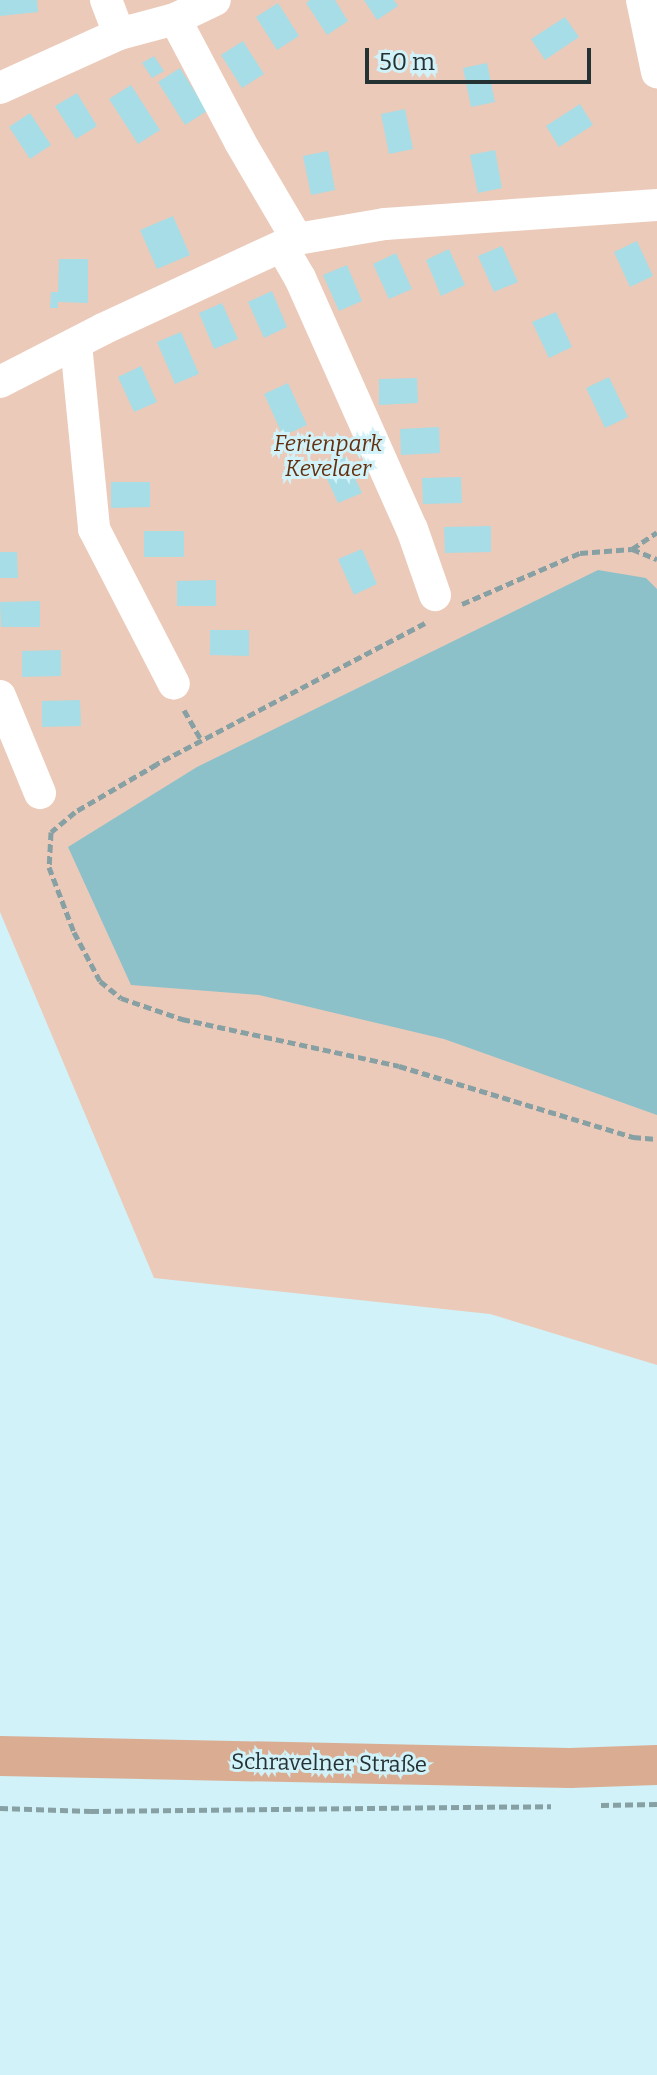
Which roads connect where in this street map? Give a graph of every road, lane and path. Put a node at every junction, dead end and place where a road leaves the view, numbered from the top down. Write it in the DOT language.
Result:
graph roads {
  1 [pos="106,0"];
  2 [pos="215,0"];
  3 [pos="642,0"];
  4 [pos="175,19"];
  5 [pos="119,34"];
  6 [pos="657,72"];
  7 [pos="0,88"];
  8 [pos="657,205"];
  9 [pos="290,243"];
  10 [pos="76,344"];
  11 [pos="0,382"];
  12 [pos="657,532"];
  13 [pos="632,549"];
  14 [pos="657,559"];
  15 [pos="440,608"];
  16 [pos="174,684"];
  17 [pos="0,696"];
  18 [pos="40,793"];
  19 [pos="657,1139"];
  20 [pos="0,1756"];
  21 [pos="657,1765"];
  22 [pos="657,1804"];
  23 [pos="563,1805"];
  24 [pos="594,1805"];
  25 [pos="0,1808"];
  1 -- 5 [label="lane"];
  2 -- 4 [label="lane"];
  3 -- 6 [label="lane"];
  4 -- 5 [label="lane"];
  4 -- 9 [label="lane"];
  5 -- 7 [label="lane"];
  8 -- 9 [label="lane"];
  9 -- 10 [label="lane"];
  9 -- 15 [label="lane"];
  10 -- 11 [label="lane"];
  10 -- 16 [label="lane"];
  12 -- 13 [label="path"];
  13 -- 14 [label="path"];
  13 -- 15 [label="path"];
  15 -- 19 [label="path"];
  17 -- 18 [label="lane"];
  20 -- 21 [label="main road, Schravelner Straße"];
  22 -- 24 [label="path"];
  23 -- 25 [label="path"];
}
